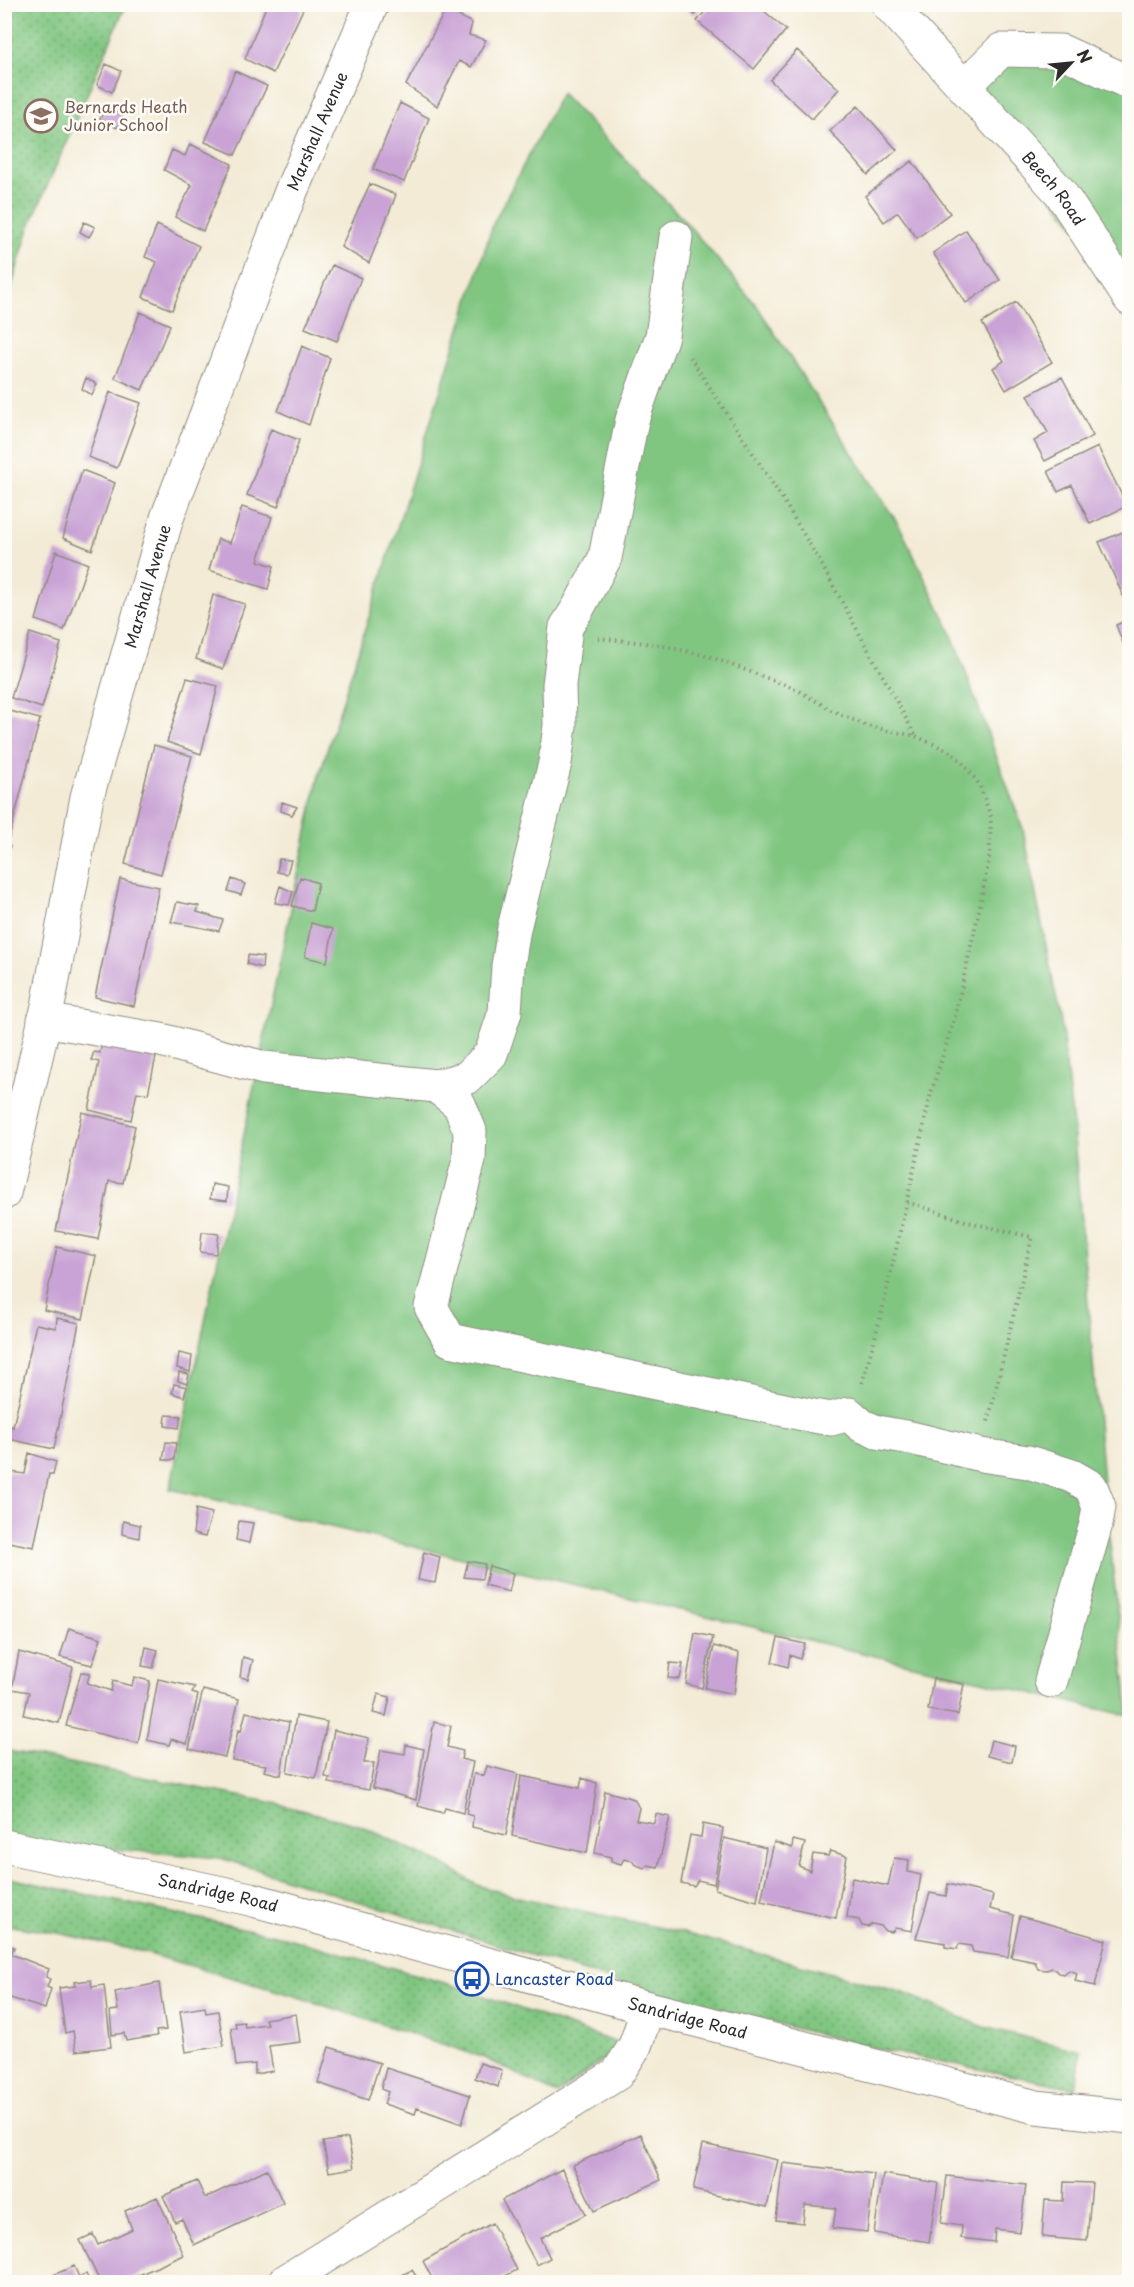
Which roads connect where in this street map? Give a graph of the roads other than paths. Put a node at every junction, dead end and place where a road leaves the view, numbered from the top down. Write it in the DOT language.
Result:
graph roads {
  1 [pos="372,4"];
  2 [pos="888,4"];
  3 [pos="1130,83"];
  4 [pos="965,86"];
  5 [pos="676,237"];
  6 [pos="1129,298"];
  7 [pos="44,1020"];
  8 [pos="436,1086"];
  9 [pos="4,1193"];
  10 [pos="1051,1681"];
  11 [pos="4,1846"];
  12 [pos="648,2008"];
  13 [pos="1130,2117"];
  14 [pos="284,2283"];
  1 -- 7 [label="street, Marshall Avenue"];
  2 -- 4 [label="street, Beech Road"];
  3 -- 4 [label="street"];
  4 -- 6 [label="street, Beech Road"];
  5 -- 8 [label="street"];
  7 -- 8 [label="street"];
  7 -- 9 [label="street, Marshall Avenue"];
  8 -- 10 [label="street"];
  11 -- 12 [label="street, Sandridge Road"];
  12 -- 13 [label="street, Sandridge Road"];
  12 -- 14 [label="street"];
}
